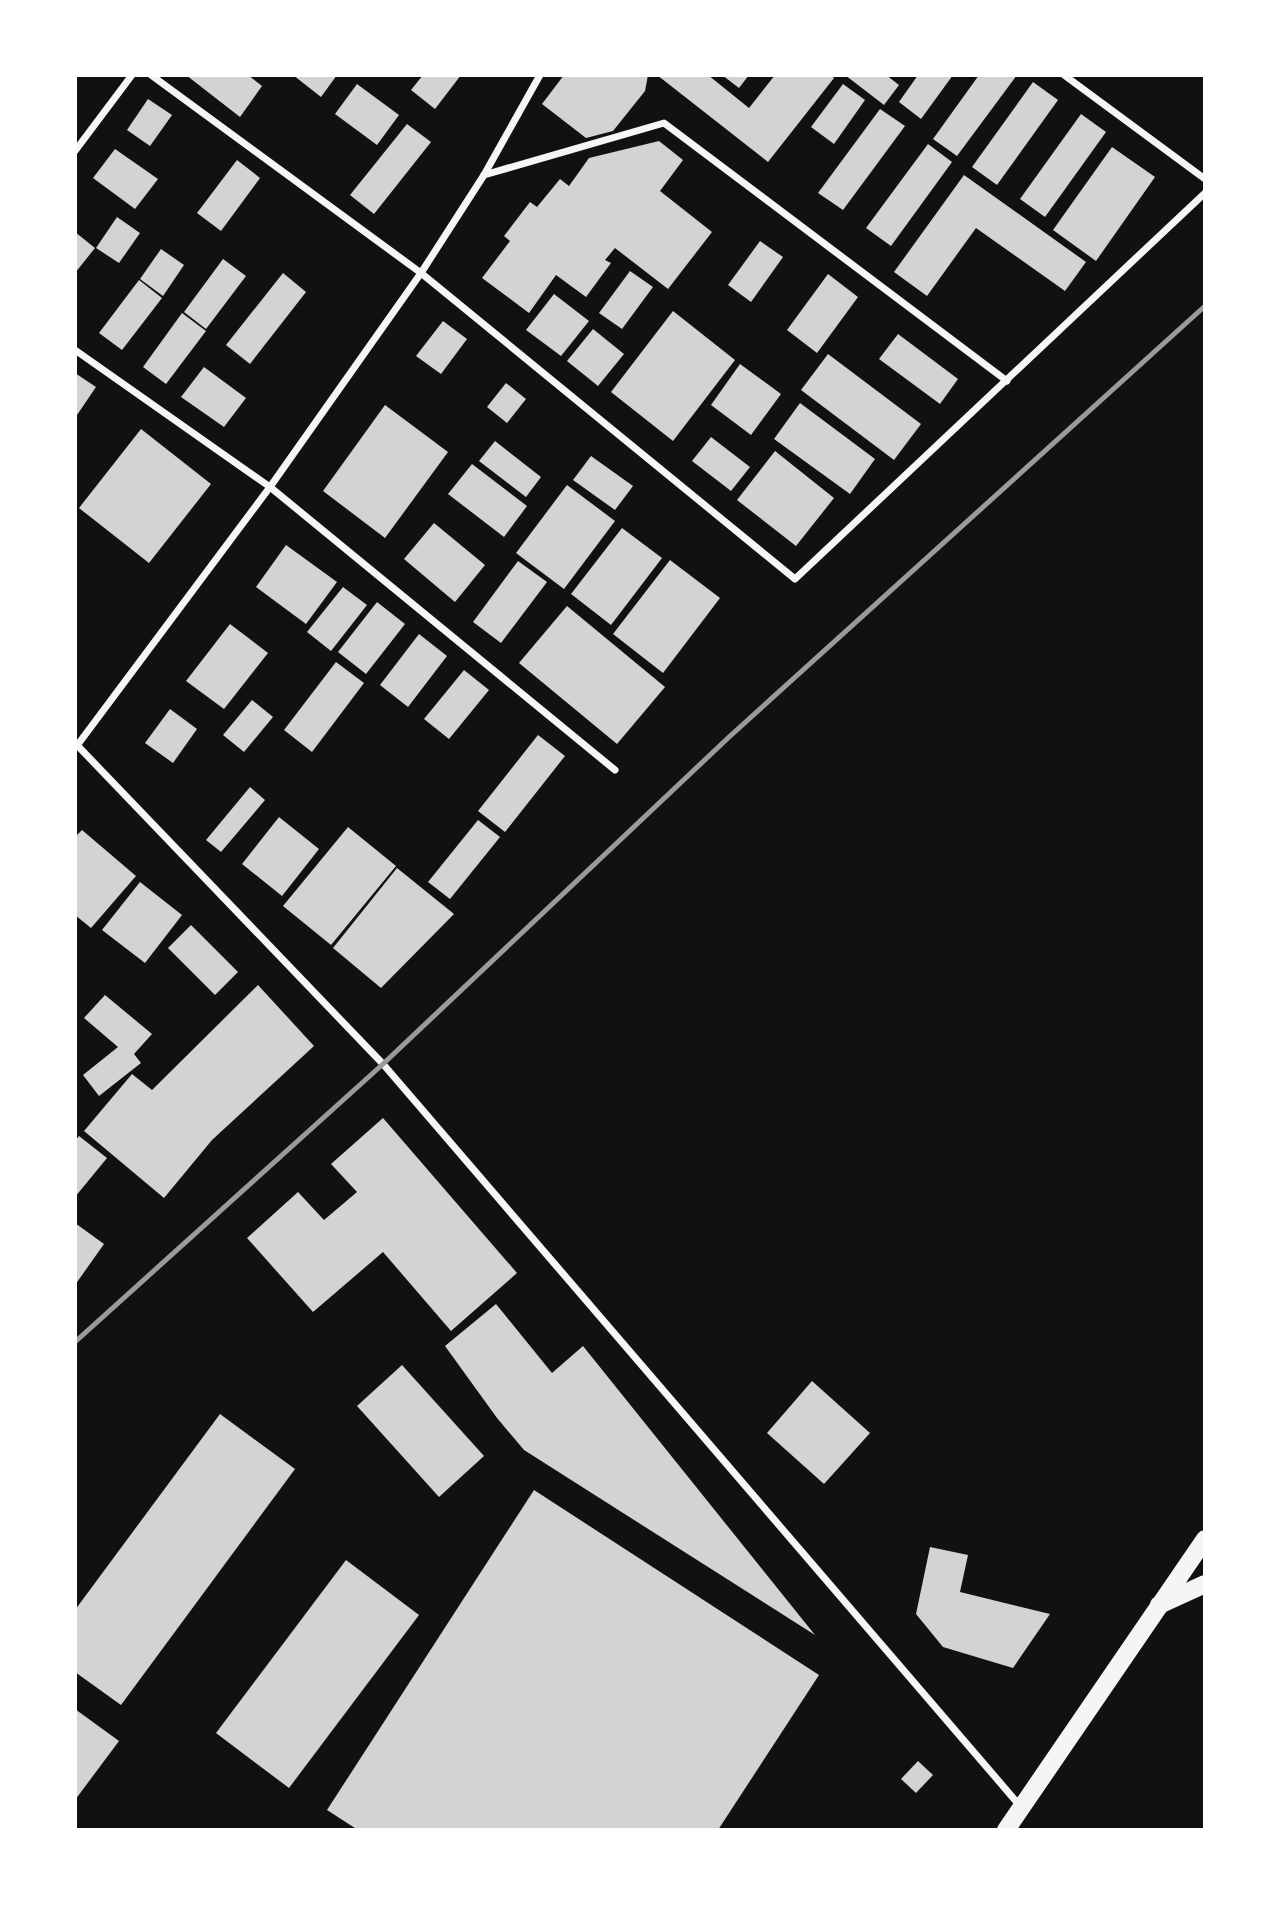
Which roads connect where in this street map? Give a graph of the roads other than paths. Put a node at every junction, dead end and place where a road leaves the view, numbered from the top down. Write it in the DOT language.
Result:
graph roads {
  1 [pos="132,75"];
  2 [pos="151,75"];
  3 [pos="540,75"];
  4 [pos="1064,75"];
  5 [pos="75,151"];
  6 [pos="484,174"];
  7 [pos="1205,179"];
  8 [pos="1205,193"];
  9 [pos="421,272"];
  10 [pos="75,349"];
  11 [pos="1007,381"];
  12 [pos="270,487"];
  13 [pos="76,745"];
  14 [pos="615,770"];
  15 [pos="1205,1539"];
  16 [pos="1205,1584"];
  17 [pos="1205,1598"];
  18 [pos="1158,1605"];
  19 [pos="1021,1808"];
  20 [pos="1006,1830"];
  1 -- 5 [label="street"];
  2 -- 9 [label="street"];
  3 -- 6 [label="street"];
  4 -- 7 [label="street"];
  6 -- 9 [label="street"];
  6 -- 11 [label="street"];
  8 -- 11 [label="street"];
  9 -- 11 [label="street"];
  9 -- 12 [label="street"];
  10 -- 12 [label="street"];
  12 -- 13 [label="street"];
  12 -- 14 [label="street"];
  13 -- 19 [label="street"];
  15 -- 18 [label="main road"];
  16 -- 18 [label="main road"];
  17 -- 18 [label="main road"];
  18 -- 19 [label="main road"];
  19 -- 20 [label="main road"];
}
